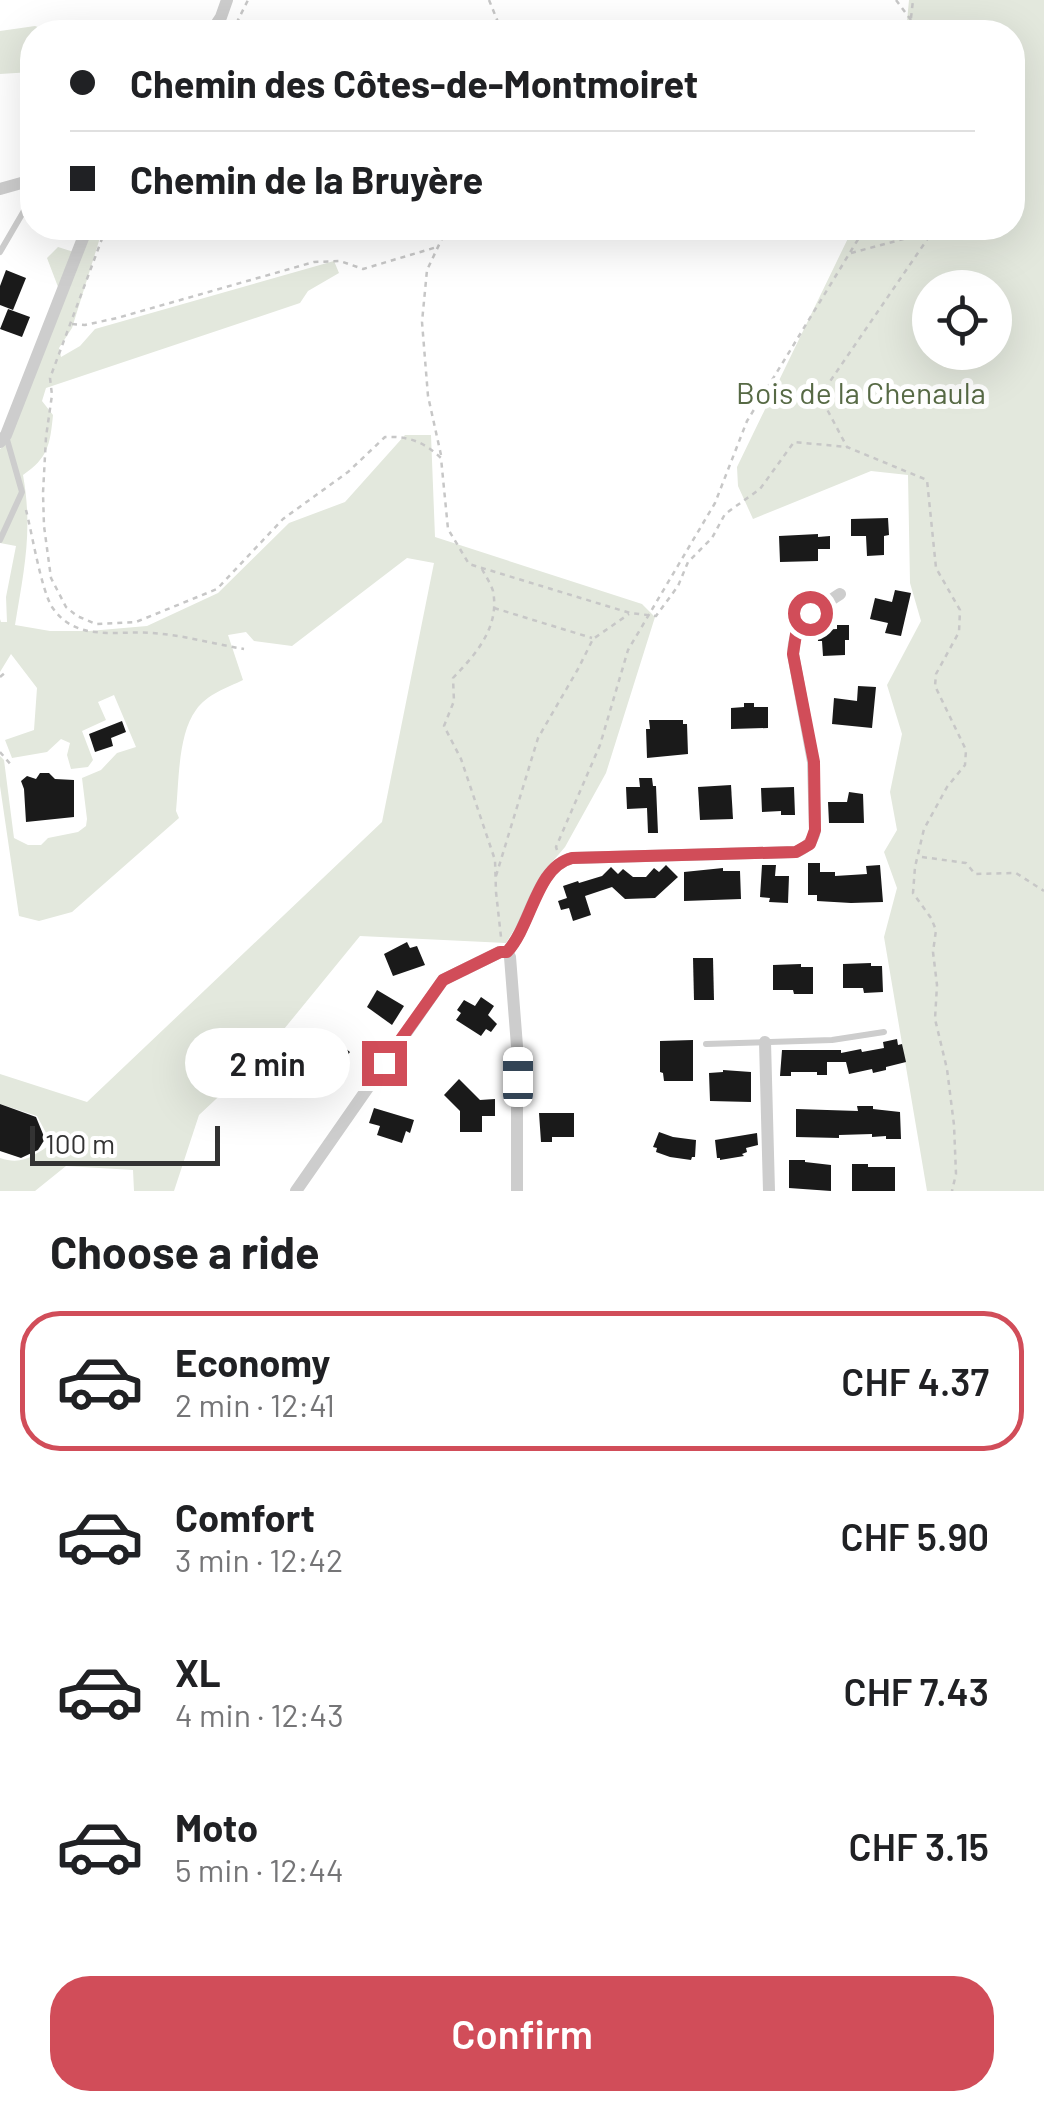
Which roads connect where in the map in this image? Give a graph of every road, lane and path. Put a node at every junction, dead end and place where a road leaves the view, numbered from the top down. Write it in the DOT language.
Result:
graph roads {
  1 [pos="896,0"];
  2 [pos="914,0"];
  3 [pos="911,20"];
  4 [pos="20,218"];
  5 [pos="82,240"];
  6 [pos="102,240"];
  7 [pos="440,240"];
  8 [pos="858,240"];
  9 [pos="898,240"];
  10 [pos="926,240"];
  11 [pos="437,247"];
  12 [pos="0,252"];
  13 [pos="849,254"];
  14 [pos="70,324"];
  15 [pos="3,438"];
  16 [pos="847,447"];
  17 [pos="442,458"];
  18 [pos="22,492"];
  19 [pos="43,493"];
  20 [pos="0,540"];
  21 [pos="481,567"];
  22 [pos="840,594"];
  23 [pos="493,608"];
  24 [pos="630,613"];
  25 [pos="649,616"];
  26 [pos="593,639"];
  27 [pos="244,649"];
  28 [pos="6,672"];
  29 [pos="0,676"];
  30 [pos="0,752"];
  31 [pos="12,766"];
  32 [pos="919,857"];
  33 [pos="560,861"];
  34 [pos="496,879"];
  35 [pos="1044,890"];
  36 [pos="507,952"];
  37 [pos="884,1032"];
  38 [pos="765,1042"];
  39 [pos="706,1044"];
  40 [pos="296,1191"];
  41 [pos="517,1191"];
  42 [pos="769,1191"];
  43 [pos="952,1191"];
  1 -- 3 [label="path"];
  2 -- 3 [label="path"];
  4 -- 12 [label="lane"];
  5 -- 15 [label="street"];
  6 -- 14 [label="path"];
  7 -- 11 [label="path"];
  8 -- 13 [label="path"];
  9 -- 13 [label="path"];
  10 -- 16 [label="path"];
  11 -- 14 [label="path"];
  11 -- 17 [label="path"];
  13 -- 25 [label="path"];
  14 -- 19 [label="path"];
  15 -- 18 [label="lane"];
  16 -- 25 [label="path"];
  16 -- 32 [label="path"];
  17 -- 19 [label="path"];
  17 -- 21 [label="path"];
  18 -- 19 [label="path"];
  18 -- 20 [label="lane"];
  18 -- 27 [label="path"];
  21 -- 23 [label="path"];
  21 -- 24 [label="path"];
  22 -- 33 [label="street"];
  23 -- 26 [label="path"];
  23 -- 34 [label="path"];
  24 -- 25 [label="path"];
  24 -- 26 [label="path"];
  25 -- 33 [label="path"];
  26 -- 34 [label="path"];
  28 -- 29 [label="path"];
  30 -- 31 [label="path"];
  32 -- 35 [label="path"];
  32 -- 43 [label="path"];
  33 -- 36 [label="street"];
  34 -- 36 [label="path"];
  36 -- 40 [label="street"];
  36 -- 41 [label="street"];
  37 -- 38 [label="lane"];
  38 -- 39 [label="lane"];
  38 -- 42 [label="street"];
}
